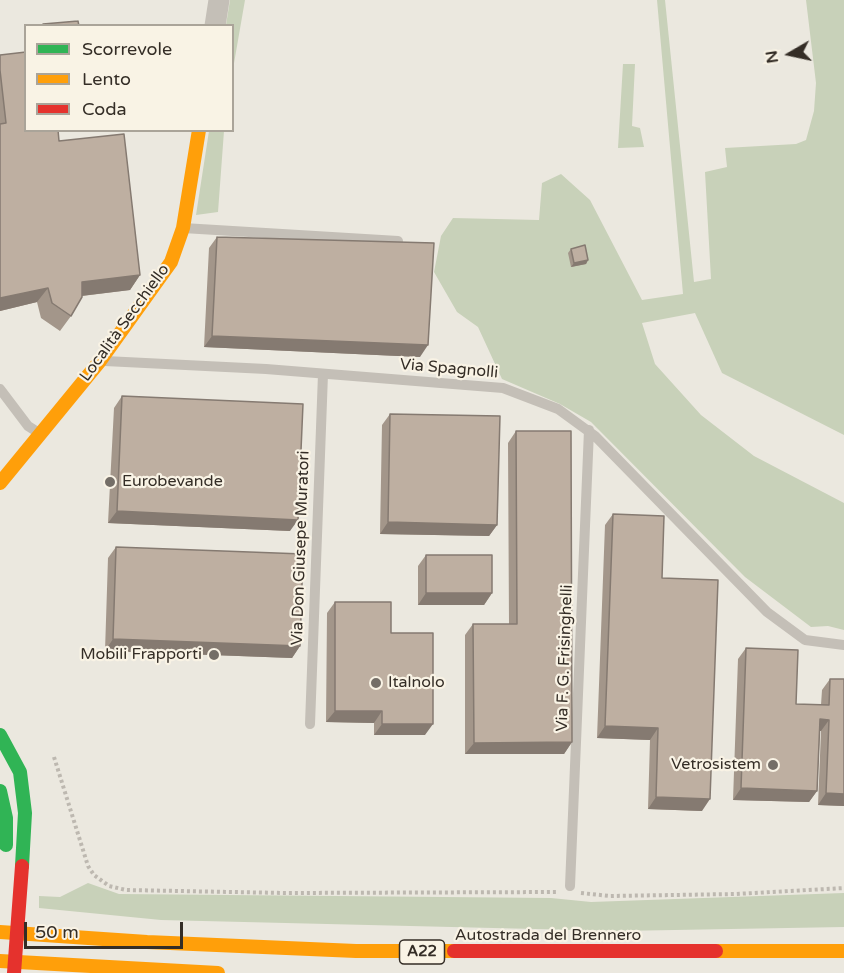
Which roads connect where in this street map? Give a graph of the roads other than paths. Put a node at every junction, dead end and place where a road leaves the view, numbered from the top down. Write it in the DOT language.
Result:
graph roads {
  1 [pos="219,0"];
  2 [pos="215,24"];
  3 [pos="199,132"];
  4 [pos="183,228"];
  5 [pos="398,241"];
  6 [pos="100,361"];
  7 [pos="323,374"];
  8 [pos="0,389"];
  9 [pos="589,430"];
  10 [pos="41,434"];
  11 [pos="0,483"];
  12 [pos="844,645"];
  13 [pos="310,724"];
  14 [pos="0,735"];
  15 [pos="0,791"];
  16 [pos="7,865"];
  17 [pos="570,886"];
  18 [pos="1,928"];
  19 [pos="0,947"];
  20 [pos="844,951"];
  21 [pos="0,961"];
  22 [pos="14,973"];
  23 [pos="218,973"];
  1 -- 2 [label="street"];
  3 -- 4 [label="main road, Località Secchiello"];
  4 -- 5 [label="lane"];
  4 -- 6 [label="main road, Località Secchiello"];
  6 -- 7 [label="lane, Via Spagnolli"];
  6 -- 10 [label="main road, Località Secchiello"];
  7 -- 9 [label="lane, Via Spagnolli"];
  7 -- 13 [label="lane, Via Don Giusepe Muratori"];
  8 -- 10 [label="lane"];
  9 -- 12 [label="lane, Via Spagnolli"];
  9 -- 17 [label="lane, Via F. G. Frisinghelli"];
  10 -- 11 [label="main road, Località Secchiello"];
  14 -- 22 [label="main road, bridge"];
  15 -- 16 [label="main road"];
  18 -- 19 [label="main road"];
  18 -- 20 [label="main road, Autostrada del Brennero / A22"];
  21 -- 23 [label="main road"];
}
